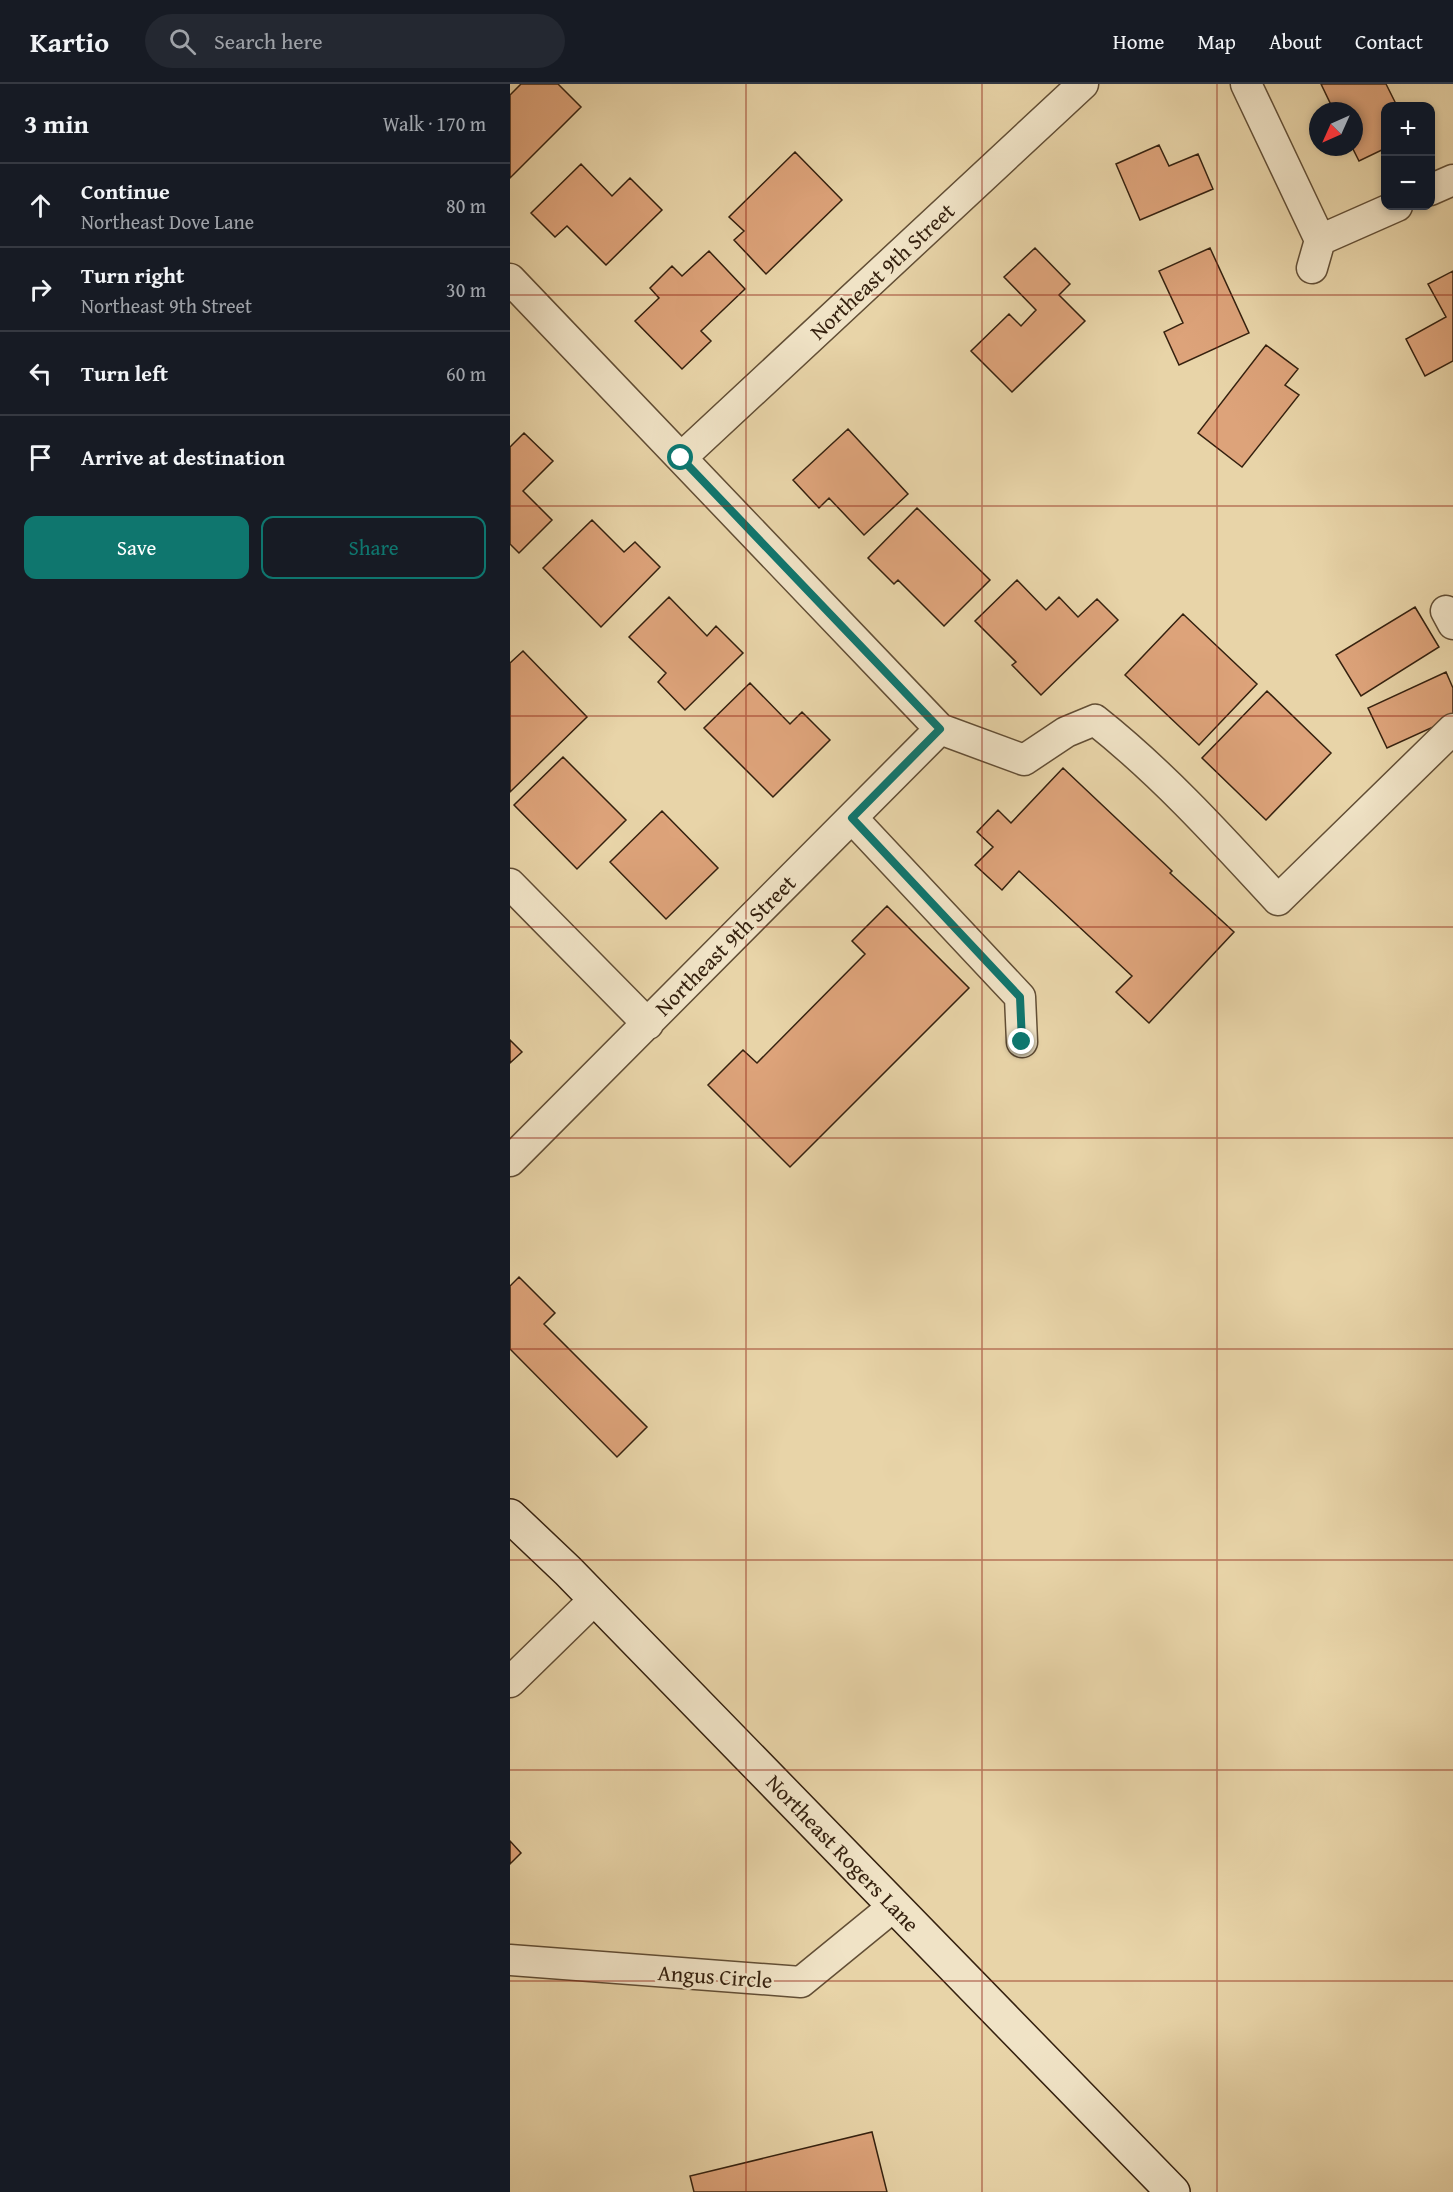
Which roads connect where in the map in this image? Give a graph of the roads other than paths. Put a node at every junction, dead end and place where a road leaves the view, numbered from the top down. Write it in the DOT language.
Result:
graph roads {
  1 [pos="1083,84"];
  2 [pos="1246,84"];
  3 [pos="1453,180"];
  4 [pos="1435,188"];
  5 [pos="1388,210"];
  6 [pos="1320,240"];
  7 [pos="1312,268"];
  8 [pos="510,279"];
  9 [pos="681,458"];
  10 [pos="940,729"];
  11 [pos="1453,729"];
  12 [pos="852,818"];
  13 [pos="510,884"];
  14 [pos="648,1024"];
  15 [pos="1022,1042"];
  16 [pos="510,1161"];
  17 [pos="510,1515"];
  18 [pos="595,1599"];
  19 [pos="510,1682"];
  20 [pos="894,1906"];
  21 [pos="510,1960"];
  22 [pos="1173,2192"];
  1 -- 9 [label="street, Northeast 9th Street"];
  2 -- 6 [label="street"];
  3 -- 4 [label="street"];
  5 -- 6 [label="street"];
  6 -- 7 [label="street"];
  8 -- 9 [label="street"];
  9 -- 10 [label="street"];
  10 -- 11 [label="street"];
  10 -- 12 [label="street, Northeast 9th Street"];
  12 -- 14 [label="street, Northeast 9th Street"];
  12 -- 15 [label="street"];
  13 -- 14 [label="street"];
  14 -- 16 [label="street, Northeast 9th Street"];
  17 -- 18 [label="main road, Northeast Rogers Lane"];
  18 -- 19 [label="street"];
  18 -- 20 [label="main road, Northeast Rogers Lane"];
  20 -- 21 [label="street, Angus Circle"];
  20 -- 22 [label="main road, Northeast Rogers Lane"];
}
